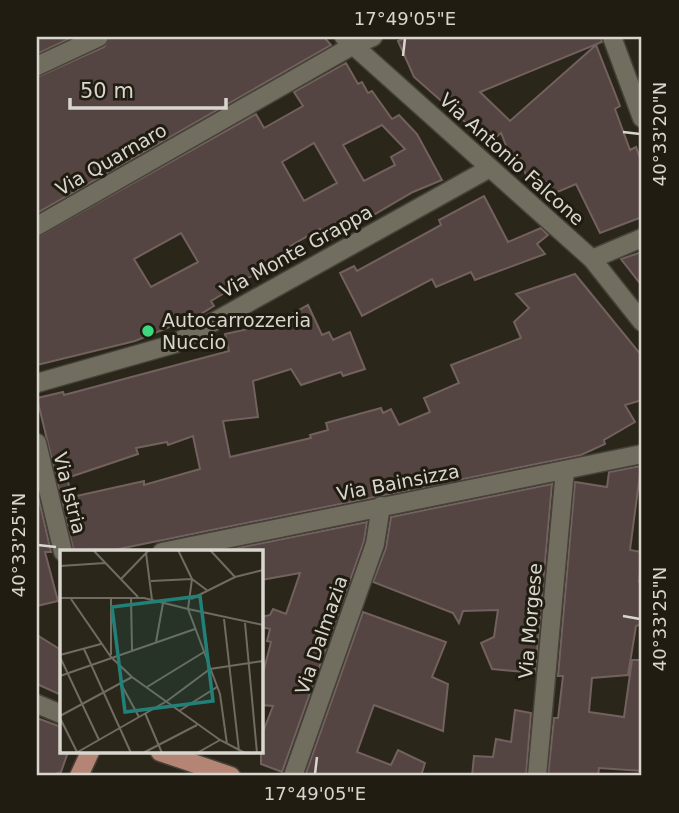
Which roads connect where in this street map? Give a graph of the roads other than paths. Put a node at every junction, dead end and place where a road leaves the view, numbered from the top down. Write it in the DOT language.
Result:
graph roads {
  1 [pos="99,37"];
  2 [pos="373,37"];
  3 [pos="612,37"];
  4 [pos="348,41"];
  5 [pos="37,66"];
  6 [pos="642,118"];
  7 [pos="490,168"];
  8 [pos="37,226"];
  9 [pos="642,238"];
  10 [pos="592,259"];
  11 [pos="642,322"];
  12 [pos="37,383"];
  13 [pos="37,443"];
  14 [pos="642,454"];
  15 [pos="565,470"];
  16 [pos="381,506"];
  17 [pos="63,550"];
  18 [pos="172,550"];
  19 [pos="37,704"];
  20 [pos="60,715"];
  21 [pos="89,754"];
  22 [pos="166,754"];
  23 [pos="79,776"];
  24 [pos="231,776"];
  25 [pos="293,776"];
  26 [pos="537,776"];
  1 -- 5 [label="street"];
  2 -- 4 [label="street, Via Quarnaro"];
  3 -- 6 [label="street"];
  4 -- 7 [label="street, Via Antonio Falcone"];
  4 -- 8 [label="street, Via Quarnaro"];
  7 -- 10 [label="street, Via Antonio Falcone"];
  7 -- 12 [label="street, Via Monte Grappa"];
  9 -- 10 [label="street"];
  10 -- 11 [label="street, Via Antonio Falcone"];
  13 -- 17 [label="street, Via Istria"];
  14 -- 15 [label="street, Via Bainsizza"];
  15 -- 16 [label="street, Via Bainsizza"];
  15 -- 26 [label="street, Via Morgese"];
  16 -- 18 [label="street, Via Bainsizza"];
  16 -- 25 [label="street, Via Dalmazia"];
  19 -- 20 [label="street"];
  21 -- 23 [label="main road"];
  22 -- 24 [label="main road"];
}
